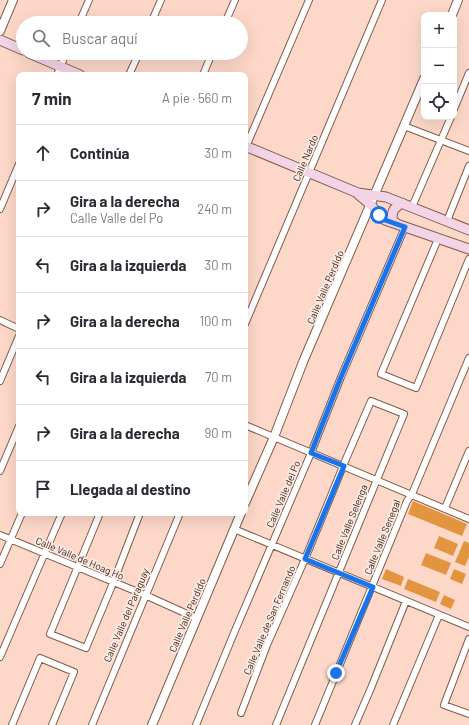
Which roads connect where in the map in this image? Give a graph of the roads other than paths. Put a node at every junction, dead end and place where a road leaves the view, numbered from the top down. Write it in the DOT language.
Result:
graph roads {
  1 [pos="13,0"];
  2 [pos="89,0"];
  3 [pos="161,0"];
  4 [pos="235,0"];
  5 [pos="309,0"];
  6 [pos="382,0"];
  7 [pos="458,0"];
  8 [pos="453,12"];
  9 [pos="82,16"];
  10 [pos="154,16"];
  11 [pos="228,16"];
  12 [pos="0,31"];
  13 [pos="0,40"];
  14 [pos="16,47"];
  15 [pos="40,60"];
  16 [pos="63,60"];
  17 [pos="136,60"];
  18 [pos="209,60"];
  19 [pos="58,71"];
  20 [pos="130,72"];
  21 [pos="204,72"];
  22 [pos="469,73"];
  23 [pos="422,84"];
  24 [pos="457,102"];
  25 [pos="450,120"];
  26 [pos="404,126"];
  27 [pos="248,140"];
  28 [pos="441,140"];
  29 [pos="248,148"];
  30 [pos="469,151"];
  31 [pos="469,166"];
  32 [pos="16,171"];
  33 [pos="309,173"];
  34 [pos="358,193"];
  35 [pos="374,196"];
  36 [pos="402,204"];
  37 [pos="371,205"];
  38 [pos="412,207"];
  39 [pos="0,208"];
  40 [pos="447,221"];
  41 [pos="401,225"];
  42 [pos="469,230"];
  43 [pos="438,239"];
  44 [pos="469,249"];
  45 [pos="469,259"];
  46 [pos="248,317"];
  47 [pos="0,320"];
  48 [pos="16,328"];
  49 [pos="16,343"];
  50 [pos="469,358"];
  51 [pos="0,381"];
  52 [pos="404,414"];
  53 [pos="248,426"];
  54 [pos="16,433"];
  55 [pos="274,437"];
  56 [pos="469,451"];
  57 [pos="311,453"];
  58 [pos="344,466"];
  59 [pos="0,471"];
  60 [pos="377,480"];
  61 [pos="412,494"];
  62 [pos="248,496"];
  63 [pos="445,508"];
  64 [pos="21,516"];
  65 [pos="61,516"];
  66 [pos="99,516"];
  67 [pos="139,516"];
  68 [pos="179,516"];
  69 [pos="240,516"];
  70 [pos="469,518"];
  71 [pos="234,529"];
  72 [pos="0,535"];
  73 [pos="10,540"];
  74 [pos="272,546"];
  75 [pos="45,554"];
  76 [pos="305,559"];
  77 [pos="0,564"];
  78 [pos="78,568"];
  79 [pos="339,574"];
  80 [pos="113,583"];
  81 [pos="373,587"];
  82 [pos="146,595"];
  83 [pos="406,601"];
  84 [pos="439,615"];
  85 [pos="196,618"];
  86 [pos="469,627"];
  87 [pos="469,640"];
  88 [pos="0,656"];
  89 [pos="241,713"];
  90 [pos="469,714"];
  91 [pos="12,725"];
  92 [pos="52,725"];
  93 [pos="92,725"];
  94 [pos="152,725"];
  95 [pos="196,725"];
  96 [pos="276,725"];
  97 [pos="315,725"];
  98 [pos="355,725"];
  99 [pos="393,725"];
  1 -- 12 [label="street"];
  2 -- 9 [label="street"];
  3 -- 10 [label="street"];
  4 -- 11 [label="street"];
  5 -- 27 [label="street"];
  6 -- 33 [label="street, Calle Nardo"];
  7 -- 8 [label="street"];
  13 -- 14 [label="main road"];
  15 -- 19 [label="main road"];
  16 -- 19 [label="street"];
  17 -- 20 [label="street"];
  18 -- 21 [label="street"];
  22 -- 24 [label="street"];
  23 -- 26 [label="street, Calle Valle Perdido"];
  25 -- 28 [label="street"];
  26 -- 28 [label="street"];
  26 -- 35 [label="street, Calle Valle Perdido"];
  28 -- 30 [label="street"];
  28 -- 38 [label="street"];
  29 -- 33 [label="main road"];
  31 -- 40 [label="street"];
  32 -- 39 [label="street"];
  33 -- 34 [label="main road"];
  33 -- 46 [label="street, Calle Nardo"];
  34 -- 35 [label="main road"];
  34 -- 37 [label="main road"];
  35 -- 36 [label="main road"];
  35 -- 37 [label="street, Calle Valle Perdido"];
  36 -- 38 [label="main road"];
  36 -- 41 [label="main road"];
  37 -- 41 [label="main road"];
  37 -- 55 [label="street, Calle Valle Perdido"];
  38 -- 40 [label="main road"];
  40 -- 42 [label="main road"];
  41 -- 43 [label="main road"];
  41 -- 57 [label="street, Calle Valle del Po"];
  43 -- 44 [label="main road"];
  43 -- 45 [label="street"];
  47 -- 48 [label="street"];
  49 -- 51 [label="street"];
  50 -- 61 [label="street, Calle Valle Senegal"];
  52 -- 58 [label="street, Calle Valle de San Fernando"];
  52 -- 60 [label="street, Calle Valle Selenga"];
  53 -- 55 [label="street"];
  54 -- 59 [label="street"];
  55 -- 57 [label="street"];
  55 -- 62 [label="street, Calle Valle Perdido"];
  56 -- 63 [label="street"];
  57 -- 58 [label="street"];
  57 -- 74 [label="street, Calle Valle del Po"];
  58 -- 60 [label="street"];
  58 -- 76 [label="street, Calle Valle de San Fernando"];
  60 -- 61 [label="street"];
  60 -- 79 [label="street, Calle Valle Selenga"];
  61 -- 63 [label="street"];
  61 -- 81 [label="street, Calle Valle Senegal"];
  63 -- 70 [label="street"];
  64 -- 73 [label="street"];
  65 -- 75 [label="street"];
  66 -- 78 [label="street"];
  67 -- 80 [label="street"];
  68 -- 82 [label="street, Calle Valle del Paraguay"];
  69 -- 71 [label="street, Calle Valle Perdido"];
  71 -- 74 [label="street"];
  71 -- 85 [label="street, Calle Valle Perdido"];
  72 -- 73 [label="street, Calle Valle de Hoag Ho"];
  73 -- 75 [label="street, Calle Valle de Hoag Ho"];
  73 -- 77 [label="street"];
  74 -- 76 [label="street"];
  74 -- 95 [label="street, Calle Valle del Po"];
  75 -- 78 [label="street, Calle Valle de Hoag Ho"];
  75 -- 88 [label="street"];
  76 -- 79 [label="street"];
  76 -- 89 [label="street, Calle Valle de San Fernando"];
  78 -- 80 [label="street, Calle Valle de Hoag Ho"];
  78 -- 80 [label="street"];
  79 -- 81 [label="street"];
  79 -- 96 [label="street, Calle Valle Selenga"];
  80 -- 82 [label="street, Calle Valle de Hoag Ho"];
  81 -- 83 [label="street"];
  81 -- 97 [label="street, Calle Valle Senegal"];
  82 -- 85 [label="street, Calle Valle de Hoag Ho"];
  82 -- 93 [label="street, Calle Valle del Paraguay"];
  83 -- 84 [label="street"];
  83 -- 98 [label="street"];
  84 -- 86 [label="street"];
  84 -- 99 [label="street"];
  85 -- 94 [label="street, Calle Valle Perdido"];
  87 -- 90 [label="street"];
  91 -- 92 [label="street"];
}
